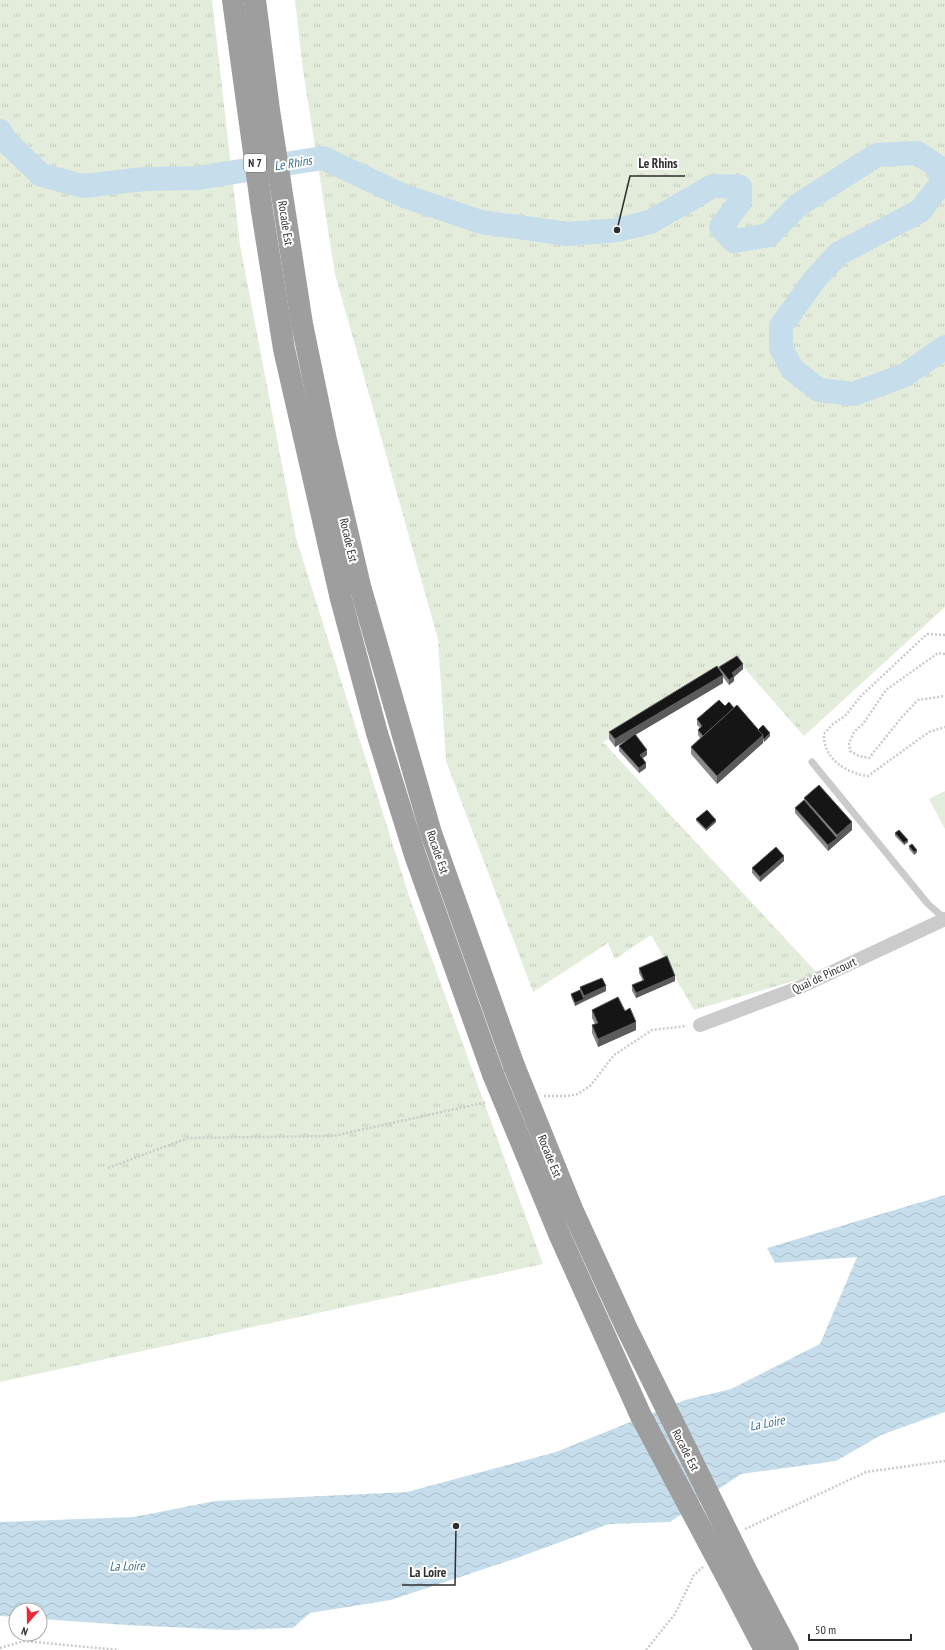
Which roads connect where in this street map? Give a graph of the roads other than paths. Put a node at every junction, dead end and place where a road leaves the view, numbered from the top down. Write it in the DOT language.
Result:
graph roads {
  1 [pos="233,0"];
  2 [pos="255,0"];
  3 [pos="812,762"];
  4 [pos="945,919"];
  5 [pos="700,1025"];
  6 [pos="738,1577"];
  7 [pos="765,1650"];
  8 [pos="788,1650"];
  1 -- 6 [label="highway, Rocade Est / N 7, bridge"];
  2 -- 6 [label="highway, Rocade Est, bridge"];
  3 -- 4 [label="lane"];
  4 -- 5 [label="street, Quai de Pincourt"];
  6 -- 7 [label="highway, Rocade Est"];
  6 -- 8 [label="highway, Rocade Est"];
}
